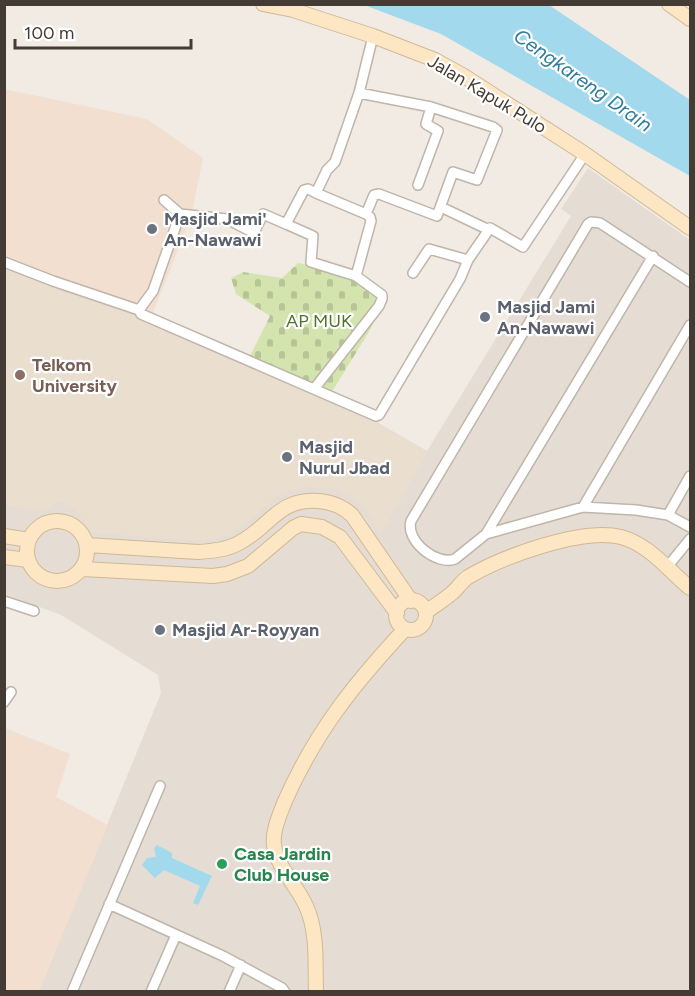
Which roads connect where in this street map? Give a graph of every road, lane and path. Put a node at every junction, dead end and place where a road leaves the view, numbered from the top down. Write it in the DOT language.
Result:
graph roads {
  1 [pos="263,4"];
  2 [pos="669,4"];
  3 [pos="690,19"];
  4 [pos="373,36"];
  5 [pos="359,93"];
  6 [pos="431,107"];
  7 [pos="585,154"];
  8 [pos="418,185"];
  9 [pos="316,192"];
  10 [pos="164,200"];
  11 [pos="441,207"];
  12 [pos="180,214"];
  13 [pos="366,214"];
  14 [pos="286,224"];
  15 [pos="690,228"];
  16 [pos="489,230"];
  17 [pos="652,256"];
  18 [pos="468,260"];
  19 [pos="4,262"];
  20 [pos="413,273"];
  21 [pos="356,276"];
  22 [pos="690,282"];
  23 [pos="139,310"];
  24 [pos="690,325"];
  25 [pos="314,389"];
  26 [pos="690,476"];
  27 [pos="583,507"];
  28 [pos="668,515"];
  29 [pos="690,527"];
  30 [pos="486,534"];
  31 [pos="4,536"];
  32 [pos="690,539"];
  33 [pos="29,540"];
  34 [pos="87,545"];
  35 [pos="4,557"];
  36 [pos="28,560"];
  37 [pos="668,566"];
  38 [pos="83,569"];
  39 [pos="690,588"];
  40 [pos="4,601"];
  41 [pos="419,605"];
  42 [pos="34,611"];
  43 [pos="397,614"];
  44 [pos="405,628"];
  45 [pos="11,692"];
  46 [pos="4,702"];
  47 [pos="160,786"];
  48 [pos="110,904"];
  49 [pos="176,935"];
  50 [pos="241,965"];
  51 [pos="72,992"];
  52 [pos="151,992"];
  53 [pos="229,992"];
  54 [pos="285,992"];
  55 [pos="316,992"];
  1 -- 4 [label="street, Jalan Kapuk Pulo"];
  2 -- 3 [label="street"];
  4 -- 5 [label="street"];
  4 -- 7 [label="street, Jalan Kapuk Pulo"];
  5 -- 6 [label="street"];
  5 -- 9 [label="street"];
  6 -- 8 [label="street"];
  6 -- 11 [label="street"];
  7 -- 15 [label="street, Jalan Kapuk Pulo"];
  7 -- 16 [label="street"];
  9 -- 13 [label="street"];
  9 -- 14 [label="street"];
  10 -- 12 [label="street"];
  11 -- 13 [label="street"];
  11 -- 16 [label="street"];
  12 -- 14 [label="street"];
  12 -- 23 [label="street"];
  13 -- 21 [label="street"];
  14 -- 21 [label="street"];
  16 -- 18 [label="street"];
  17 -- 22 [label="street"];
  17 -- 30 [label="street"];
  17 -- 30 [label="street"];
  18 -- 20 [label="street"];
  18 -- 25 [label="street"];
  19 -- 23 [label="street"];
  21 -- 25 [label="street"];
  23 -- 25 [label="street"];
  24 -- 27 [label="street"];
  26 -- 28 [label="street"];
  27 -- 28 [label="street"];
  27 -- 30 [label="street"];
  28 -- 29 [label="street"];
  31 -- 33 [label="street"];
  32 -- 37 [label="street"];
  33 -- 34 [label="street"];
  33 -- 36 [label="street"];
  34 -- 38 [label="street"];
  34 -- 41 [label="street"];
  35 -- 36 [label="street"];
  36 -- 38 [label="street"];
  37 -- 39 [label="street"];
  37 -- 41 [label="street"];
  38 -- 43 [label="street"];
  40 -- 42 [label="street"];
  41 -- 43 [label="street"];
  41 -- 44 [label="street"];
  43 -- 44 [label="street"];
  44 -- 55 [label="street"];
  45 -- 46 [label="street"];
  47 -- 48 [label="street"];
  48 -- 49 [label="street"];
  48 -- 51 [label="street"];
  49 -- 50 [label="street"];
  49 -- 52 [label="street"];
  50 -- 53 [label="street"];
  50 -- 54 [label="street"];
}
